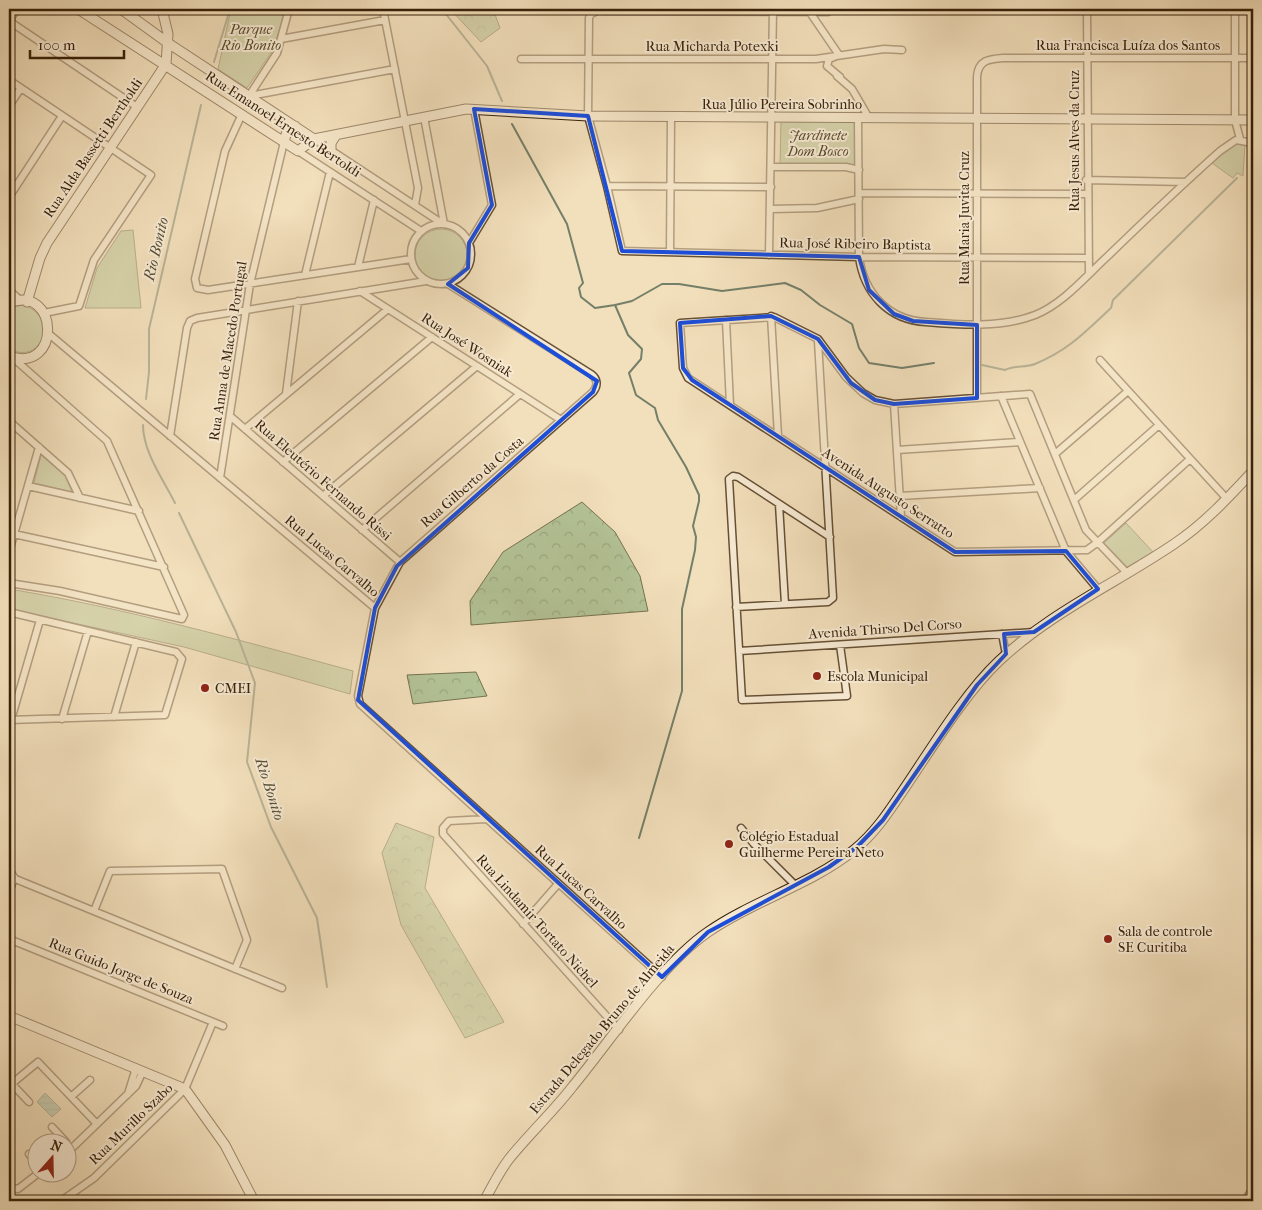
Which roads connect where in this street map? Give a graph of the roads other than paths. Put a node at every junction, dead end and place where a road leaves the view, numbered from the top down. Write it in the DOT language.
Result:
graph roads {
  1 [pos="17,9"];
  2 [pos="78,9"];
  3 [pos="121,9"];
  4 [pos="162,9"];
  5 [pos="289,9"];
  6 [pos="383,9"];
  7 [pos="970,9"];
  8 [pos="981,9"];
  9 [pos="1087,9"];
  10 [pos="1235,9"];
  11 [pos="602,10"];
  12 [pos="773,10"];
  13 [pos="827,10"];
  14 [pos="1253,10"];
  15 [pos="809,11"];
  16 [pos="385,20"];
  17 [pos="9,22"];
  18 [pos="282,39"];
  19 [pos="168,44"];
  20 [pos="902,50"];
  21 [pos="839,55"];
  22 [pos="1004,58"];
  23 [pos="1087,58"];
  24 [pos="1235,58"];
  25 [pos="1253,58"];
  26 [pos="521,59"];
  27 [pos="588,59"];
  28 [pos="772,59"];
  29 [pos="816,59"];
  30 [pos="166,64"];
  31 [pos="395,69"];
  32 [pos="840,78"];
  33 [pos="9,80"];
  34 [pos="20,88"];
  35 [pos="249,96"];
  36 [pos="9,106"];
  37 [pos="137,107"];
  38 [pos="474,109"];
  39 [pos="242,114"];
  40 [pos="62,116"];
  41 [pos="588,116"];
  42 [pos="424,117"];
  43 [pos="671,117"];
  44 [pos="772,118"];
  45 [pos="858,118"];
  46 [pos="868,118"];
  47 [pos="977,118"];
  48 [pos="1087,119"];
  49 [pos="1235,120"];
  50 [pos="1253,120"];
  51 [pos="405,121"];
  52 [pos="295,126"];
  53 [pos="336,134"];
  54 [pos="314,139"];
  55 [pos="1240,139"];
  56 [pos="284,142"];
  57 [pos="1253,142"];
  58 [pos="110,148"];
  59 [pos="331,150"];
  60 [pos="298,151"];
  61 [pos="771,167"];
  62 [pos="859,170"];
  63 [pos="330,172"];
  64 [pos="1086,180"];
  65 [pos="1186,182"];
  66 [pos="608,186"];
  67 [pos="671,187"];
  68 [pos="771,187"];
  69 [pos="977,192"];
  70 [pos="1087,194"];
  71 [pos="859,196"];
  72 [pos="9,197"];
  73 [pos="374,200"];
  74 [pos="415,205"];
  75 [pos="771,209"];
  76 [pos="444,224"];
  77 [pos="421,231"];
  78 [pos="469,243"];
  79 [pos="670,252"];
  80 [pos="769,255"];
  81 [pos="859,257"];
  82 [pos="976,257"];
  83 [pos="411,258"];
  84 [pos="1087,258"];
  85 [pos="358,267"];
  86 [pos="1089,274"];
  87 [pos="305,275"];
  88 [pos="426,280"];
  89 [pos="250,284"];
  90 [pos="448,284"];
  91 [pos="9,290"];
  92 [pos="360,291"];
  93 [pos="24,301"];
  94 [pos="298,301"];
  95 [pos="9,303"];
  96 [pos="388,309"];
  97 [pos="245,310"];
  98 [pos="44,313"];
  99 [pos="771,316"];
  100 [pos="726,320"];
  101 [pos="977,325"];
  102 [pos="49,334"];
  103 [pos="432,337"];
  104 [pos="818,339"];
  105 [pos="10,356"];
  106 [pos="1100,360"];
  107 [pos="477,366"];
  108 [pos="9,367"];
  109 [pos="1128,391"];
  110 [pos="286,394"];
  111 [pos="520,394"];
  112 [pos="1001,396"];
  113 [pos="977,398"];
  114 [pos="894,404"];
  115 [pos="730,406"];
  116 [pos="230,416"];
  117 [pos="561,420"];
  118 [pos="9,421"];
  119 [pos="1159,425"];
  120 [pos="245,429"];
  121 [pos="170,436"];
  122 [pos="778,436"];
  123 [pos="1020,442"];
  124 [pos="39,448"];
  125 [pos="897,450"];
  126 [pos="1055,454"];
  127 [pos="1190,459"];
  128 [pos="283,462"];
  129 [pos="825,467"];
  130 [pos="1253,471"];
  131 [pos="220,478"];
  132 [pos="28,486"];
  133 [pos="1040,488"];
  134 [pos="323,496"];
  135 [pos="900,496"];
  136 [pos="80,498"];
  137 [pos="1227,499"];
  138 [pos="1074,500"];
  139 [pos="779,504"];
  140 [pos="139,511"];
  141 [pos="901,517"];
  142 [pos="362,530"];
  143 [pos="14,534"];
  144 [pos="830,537"];
  145 [pos="1098,542"];
  146 [pos="1066,551"];
  147 [pos="9,552"];
  148 [pos="400,562"];
  149 [pos="164,566"];
  150 [pos="1127,573"];
  151 [pos="9,583"];
  152 [pos="1098,589"];
  153 [pos="785,604"];
  154 [pos="736,607"];
  155 [pos="374,608"];
  156 [pos="9,612"];
  157 [pos="40,620"];
  158 [pos="88,631"];
  159 [pos="1034,632"];
  160 [pos="1002,634"];
  161 [pos="136,642"];
  162 [pos="840,645"];
  163 [pos="739,651"];
  164 [pos="1006,654"];
  165 [pos="114,718"];
  166 [pos="62,719"];
  167 [pos="10,720"];
  168 [pos="486,818"];
  169 [pos="741,828"];
  170 [pos="11,875"];
  171 [pos="558,884"];
  172 [pos="795,885"];
  173 [pos="9,889"];
  174 [pos="94,912"];
  175 [pos="523,924"];
  176 [pos="9,938"];
  177 [pos="235,969"];
  178 [pos="662,977"];
  179 [pos="282,988"];
  180 [pos="9,1016"];
  181 [pos="212,1022"];
  182 [pos="223,1026"];
  183 [pos="619,1030"];
  184 [pos="140,1070"];
  185 [pos="90,1080"];
  186 [pos="10,1085"];
  187 [pos="185,1089"];
  188 [pos="72,1096"];
  189 [pos="29,1102"];
  190 [pos="97,1124"];
  191 [pos="52,1127"];
  192 [pos="56,1132"];
  193 [pos="78,1139"];
  194 [pos="28,1181"];
  195 [pos="9,1184"];
  196 [pos="1253,1193"];
  197 [pos="61,1201"];
  198 [pos="254,1201"];
  199 [pos="484,1201"];
  200 [pos="1248,1201"];
  1 -- 17 [label="street"];
  2 -- 30 [label="main road, Rua Emanoel Ernesto Bertoldi"];
  3 -- 19 [label="main road, Rua Emanoel Ernesto Bertoldi"];
  4 -- 19 [label="main road, Rua Alda Bassetti Bertholdi"];
  5 -- 18 [label="street"];
  6 -- 16 [label="street"];
  7 -- 8 [label="street"];
  8 -- 9 [label="street"];
  9 -- 10 [label="street"];
  9 -- 23 [label="street, Rua Jesus Alves da Cruz"];
  10 -- 14 [label="street"];
  10 -- 24 [label="street"];
  11 -- 12 [label="street"];
  11 -- 27 [label="street"];
  12 -- 15 [label="street"];
  12 -- 28 [label="street"];
  13 -- 15 [label="street"];
  15 -- 21 [label="street"];
  16 -- 18 [label="street"];
  16 -- 31 [label="street"];
  17 -- 37 [label="street"];
  18 -- 35 [label="street"];
  19 -- 30 [label="main road, Rua Alda Bassetti Bertholdi"];
  19 -- 35 [label="main road, Rua Emanoel Ernesto Bertoldi"];
  20 -- 21 [label="street, Rua Micharda Potexki"];
  21 -- 29 [label="street, Rua Micharda Potexki"];
  21 -- 32 [label="street"];
  22 -- 23 [label="street, Rua Francisca Luíza dos Santos"];
  22 -- 47 [label="street, Rua Maria Juvita Cruz"];
  23 -- 24 [label="street, Rua Francisca Luíza dos Santos"];
  23 -- 48 [label="street, Rua Jesus Alves da Cruz"];
  24 -- 25 [label="street, Rua Francisca Luíza dos Santos"];
  24 -- 49 [label="street"];
  26 -- 27 [label="street, Rua Micharda Potexki"];
  27 -- 28 [label="street, Rua Micharda Potexki"];
  27 -- 41 [label="street"];
  28 -- 29 [label="street, Rua Micharda Potexki"];
  28 -- 44 [label="street"];
  29 -- 32 [label="street"];
  30 -- 37 [label="main road, Rua Alda Bassetti Bertholdi"];
  30 -- 39 [label="main road, Rua Emanoel Ernesto Bertoldi"];
  31 -- 35 [label="street"];
  31 -- 51 [label="street"];
  32 -- 46 [label="street"];
  33 -- 34 [label="street"];
  34 -- 36 [label="street"];
  34 -- 40 [label="street"];
  35 -- 52 [label="main road, Rua Emanoel Ernesto Bertoldi"];
  37 -- 58 [label="main road, Rua Alda Bassetti Bertholdi"];
  38 -- 41 [label="main road, Rua Júlio Pereira Sobrinho"];
  38 -- 42 [label="main road, Rua Júlio Pereira Sobrinho"];
  38 -- 78 [label="street"];
  39 -- 56 [label="main road, Rua Emanoel Ernesto Bertoldi"];
  39 -- 89 [label="street"];
  40 -- 58 [label="street"];
  40 -- 72 [label="street"];
  41 -- 43 [label="main road, Rua Júlio Pereira Sobrinho"];
  41 -- 66 [label="street"];
  42 -- 51 [label="main road, Rua Júlio Pereira Sobrinho"];
  42 -- 76 [label="street"];
  43 -- 44 [label="main road, Rua Júlio Pereira Sobrinho"];
  43 -- 67 [label="street"];
  44 -- 45 [label="main road, Rua Júlio Pereira Sobrinho"];
  44 -- 61 [label="street"];
  45 -- 46 [label="main road, Rua Júlio Pereira Sobrinho"];
  45 -- 62 [label="street"];
  46 -- 47 [label="main road, Rua Júlio Pereira Sobrinho"];
  47 -- 48 [label="main road, Rua Júlio Pereira Sobrinho"];
  47 -- 69 [label="street, Rua Maria Juvita Cruz"];
  48 -- 49 [label="main road, Rua Júlio Pereira Sobrinho"];
  48 -- 64 [label="street, Rua Jesus Alves da Cruz"];
  49 -- 50 [label="main road, Rua Júlio Pereira Sobrinho"];
  49 -- 55 [label="street"];
  51 -- 53 [label="main road, Rua Júlio Pereira Sobrinho"];
  51 -- 74 [label="street"];
  52 -- 54 [label="main road, Rua Emanoel Ernesto Bertoldi"];
  52 -- 56 [label="main road"];
  53 -- 54 [label="main road, Rua Júlio Pereira Sobrinho"];
  53 -- 59 [label="main road"];
  54 -- 59 [label="street, Rua Emanoel Ernesto Bertoldi"];
  54 -- 60 [label="main road"];
  55 -- 57 [label="street"];
  55 -- 65 [label="street"];
  56 -- 60 [label="main road, Rua Emanoel Ernesto Bertoldi"];
  56 -- 89 [label="street, Rua Anna de Macedo Portugal"];
  58 -- 93 [label="main road, Rua Alda Bassetti Bertholdi"];
  58 -- 98 [label="street"];
  59 -- 74 [label="street, Rua Emanoel Ernesto Bertoldi"];
  60 -- 63 [label="street, Rua Emanoel Ernesto Bertoldi"];
  61 -- 62 [label="street"];
  61 -- 68 [label="street"];
  62 -- 71 [label="street"];
  63 -- 73 [label="street, Rua Emanoel Ernesto Bertoldi"];
  63 -- 87 [label="street"];
  64 -- 65 [label="street"];
  64 -- 70 [label="street, Rua Jesus Alves da Cruz"];
  65 -- 86 [label="street"];
  66 -- 67 [label="street"];
  66 -- 79 [label="street, Rua José Ribeiro Baptista"];
  67 -- 68 [label="street"];
  67 -- 79 [label="street"];
  68 -- 75 [label="street"];
  69 -- 70 [label="street"];
  69 -- 71 [label="street"];
  69 -- 82 [label="street, Rua Maria Juvita Cruz"];
  70 -- 84 [label="street, Rua Jesus Alves da Cruz"];
  71 -- 75 [label="street"];
  71 -- 81 [label="street"];
  73 -- 77 [label="street, Rua Emanoel Ernesto Bertoldi"];
  73 -- 85 [label="street"];
  74 -- 76 [label="street, Rua Emanoel Ernesto Bertoldi"];
  75 -- 80 [label="street"];
  76 -- 77 [label="street"];
  76 -- 78 [label="street"];
  77 -- 83 [label="street"];
  78 -- 90 [label="street"];
  79 -- 80 [label="street, Rua José Ribeiro Baptista"];
  80 -- 81 [label="street, Rua José Ribeiro Baptista"];
  81 -- 82 [label="street, Rua José Ribeiro Baptista"];
  81 -- 101 [label="street"];
  82 -- 84 [label="street, Rua José Ribeiro Baptista"];
  82 -- 101 [label="street, Rua Maria Juvita Cruz"];
  83 -- 85 [label="street"];
  83 -- 88 [label="street"];
  84 -- 86 [label="street, Rua Jesus Alves da Cruz"];
  85 -- 87 [label="street"];
  86 -- 101 [label="street"];
  87 -- 89 [label="street"];
  88 -- 90 [label="street"];
  88 -- 92 [label="street"];
  89 -- 97 [label="street, Rua Anna de Macedo Portugal"];
  90 -- 117 [label="street, Rua Gilberto da Costa"];
  91 -- 93 [label="street"];
  92 -- 94 [label="street"];
  92 -- 96 [label="street, Rua José Wosniak"];
  93 -- 95 [label="main road"];
  93 -- 98 [label="main road"];
  94 -- 97 [label="street"];
  94 -- 110 [label="street"];
  96 -- 103 [label="street, Rua José Wosniak"];
  96 -- 110 [label="street"];
  97 -- 116 [label="street, Rua Anna de Macedo Portugal"];
  97 -- 121 [label="street"];
  98 -- 102 [label="main road"];
  99 -- 100 [label="street"];
  99 -- 104 [label="street"];
  99 -- 122 [label="street"];
  100 -- 115 [label="street"];
  100 -- 115 [label="street, Avenida Augusto Serratto"];
  101 -- 113 [label="street, Rua Maria Juvita Cruz"];
  102 -- 105 [label="main road"];
  102 -- 121 [label="street, Rua Lucas Carvalho"];
  103 -- 107 [label="street, Rua José Wosniak"];
  103 -- 128 [label="street"];
  104 -- 114 [label="street"];
  104 -- 129 [label="street"];
  105 -- 108 [label="main road"];
  105 -- 140 [label="street"];
  106 -- 109 [label="street"];
  107 -- 111 [label="street, Rua José Wosniak"];
  107 -- 134 [label="street"];
  109 -- 119 [label="street"];
  109 -- 126 [label="street"];
  110 -- 120 [label="street"];
  111 -- 117 [label="street, Rua José Wosniak"];
  111 -- 142 [label="street"];
  112 -- 113 [label="street"];
  112 -- 123 [label="street"];
  112 -- 126 [label="street"];
  113 -- 114 [label="street"];
  114 -- 125 [label="street"];
  115 -- 122 [label="street, Avenida Augusto Serratto"];
  116 -- 120 [label="street, Rua Eleutério Fernando Rissi"];
  116 -- 131 [label="street, Rua Anna de Macedo Portugal"];
  117 -- 148 [label="street, Rua Gilberto da Costa"];
  118 -- 124 [label="street"];
  119 -- 127 [label="street"];
  119 -- 138 [label="street"];
  120 -- 128 [label="street, Rua Eleutério Fernando Rissi"];
  121 -- 131 [label="street, Rua Lucas Carvalho"];
  122 -- 129 [label="street, Avenida Augusto Serratto"];
  123 -- 125 [label="street"];
  123 -- 133 [label="street"];
  124 -- 132 [label="street"];
  124 -- 136 [label="street"];
  125 -- 135 [label="street"];
  126 -- 138 [label="street"];
  127 -- 137 [label="street"];
  127 -- 145 [label="street"];
  128 -- 134 [label="street, Rua Eleutério Fernando Rissi"];
  129 -- 141 [label="street, Avenida Augusto Serratto"];
  129 -- 144 [label="street"];
  130 -- 137 [label="main road, Estrada Delegado Bruno de Almeida"];
  131 -- 155 [label="street, Rua Lucas Carvalho"];
  132 -- 136 [label="street"];
  132 -- 143 [label="street"];
  133 -- 135 [label="street"];
  133 -- 146 [label="street"];
  134 -- 142 [label="street, Rua Eleutério Fernando Rissi"];
  135 -- 141 [label="street"];
  136 -- 140 [label="street"];
  137 -- 150 [label="main road, Estrada Delegado Bruno de Almeida"];
  138 -- 145 [label="street"];
  139 -- 144 [label="street"];
  139 -- 153 [label="street"];
  139 -- 154 [label="street"];
  140 -- 149 [label="street"];
  141 -- 146 [label="street, Avenida Augusto Serratto"];
  142 -- 148 [label="street, Rua Eleutério Fernando Rissi"];
  143 -- 147 [label="street"];
  143 -- 149 [label="street"];
  144 -- 153 [label="street"];
  145 -- 146 [label="street, Avenida Augusto Serratto"];
  145 -- 150 [label="street"];
  146 -- 152 [label="street"];
  148 -- 155 [label="street, Rua Gilberto da Costa"];
  149 -- 151 [label="street"];
  150 -- 152 [label="main road, Estrada Delegado Bruno de Almeida"];
  152 -- 159 [label="main road, Estrada Delegado Bruno de Almeida"];
  153 -- 154 [label="street"];
  154 -- 163 [label="street"];
  155 -- 168 [label="street, Rua Lucas Carvalho"];
  156 -- 157 [label="street"];
  157 -- 158 [label="street"];
  157 -- 167 [label="street"];
  158 -- 161 [label="street"];
  158 -- 166 [label="street"];
  159 -- 160 [label="street, Avenida Thirso Del Corso"];
  159 -- 164 [label="main road, Estrada Delegado Bruno de Almeida"];
  160 -- 162 [label="street, Avenida Thirso Del Corso"];
  160 -- 164 [label="street"];
  161 -- 165 [label="street"];
  161 -- 165 [label="street"];
  162 -- 163 [label="street, Avenida Thirso Del Corso"];
  162 -- 163 [label="street"];
  164 -- 172 [label="main road, Estrada Delegado Bruno de Almeida"];
  165 -- 166 [label="street"];
  166 -- 167 [label="street"];
  168 -- 171 [label="street, Rua Lucas Carvalho"];
  168 -- 175 [label="street, Rua Lindamir Tortato Nichel"];
  169 -- 172 [label="street"];
  170 -- 173 [label="main road"];
  170 -- 174 [label="street"];
  171 -- 175 [label="street"];
  171 -- 178 [label="street, Rua Lucas Carvalho"];
  172 -- 178 [label="main road, Estrada Delegado Bruno de Almeida"];
  174 -- 177 [label="street"];
  174 -- 177 [label="street"];
  175 -- 183 [label="street, Rua Lindamir Tortato Nichel"];
  176 -- 181 [label="street, Rua Guido Jorge de Souza"];
  177 -- 179 [label="street"];
  178 -- 183 [label="main road, Estrada Delegado Bruno de Almeida"];
  180 -- 184 [label="main road"];
  181 -- 182 [label="street, Rua Guido Jorge de Souza"];
  181 -- 187 [label="street, Rua Murillo Szabo"];
  183 -- 199 [label="main road, Estrada Delegado Bruno de Almeida"];
  184 -- 187 [label="main road"];
  184 -- 190 [label="street"];
  185 -- 188 [label="street"];
  186 -- 188 [label="street"];
  186 -- 189 [label="street"];
  187 -- 197 [label="street, Rua Murillo Szabo"];
  187 -- 198 [label="main road"];
  188 -- 190 [label="street"];
  190 -- 193 [label="street"];
  191 -- 192 [label="street"];
  194 -- 195 [label="street"];
  196 -- 200 [label="highway"];
}
